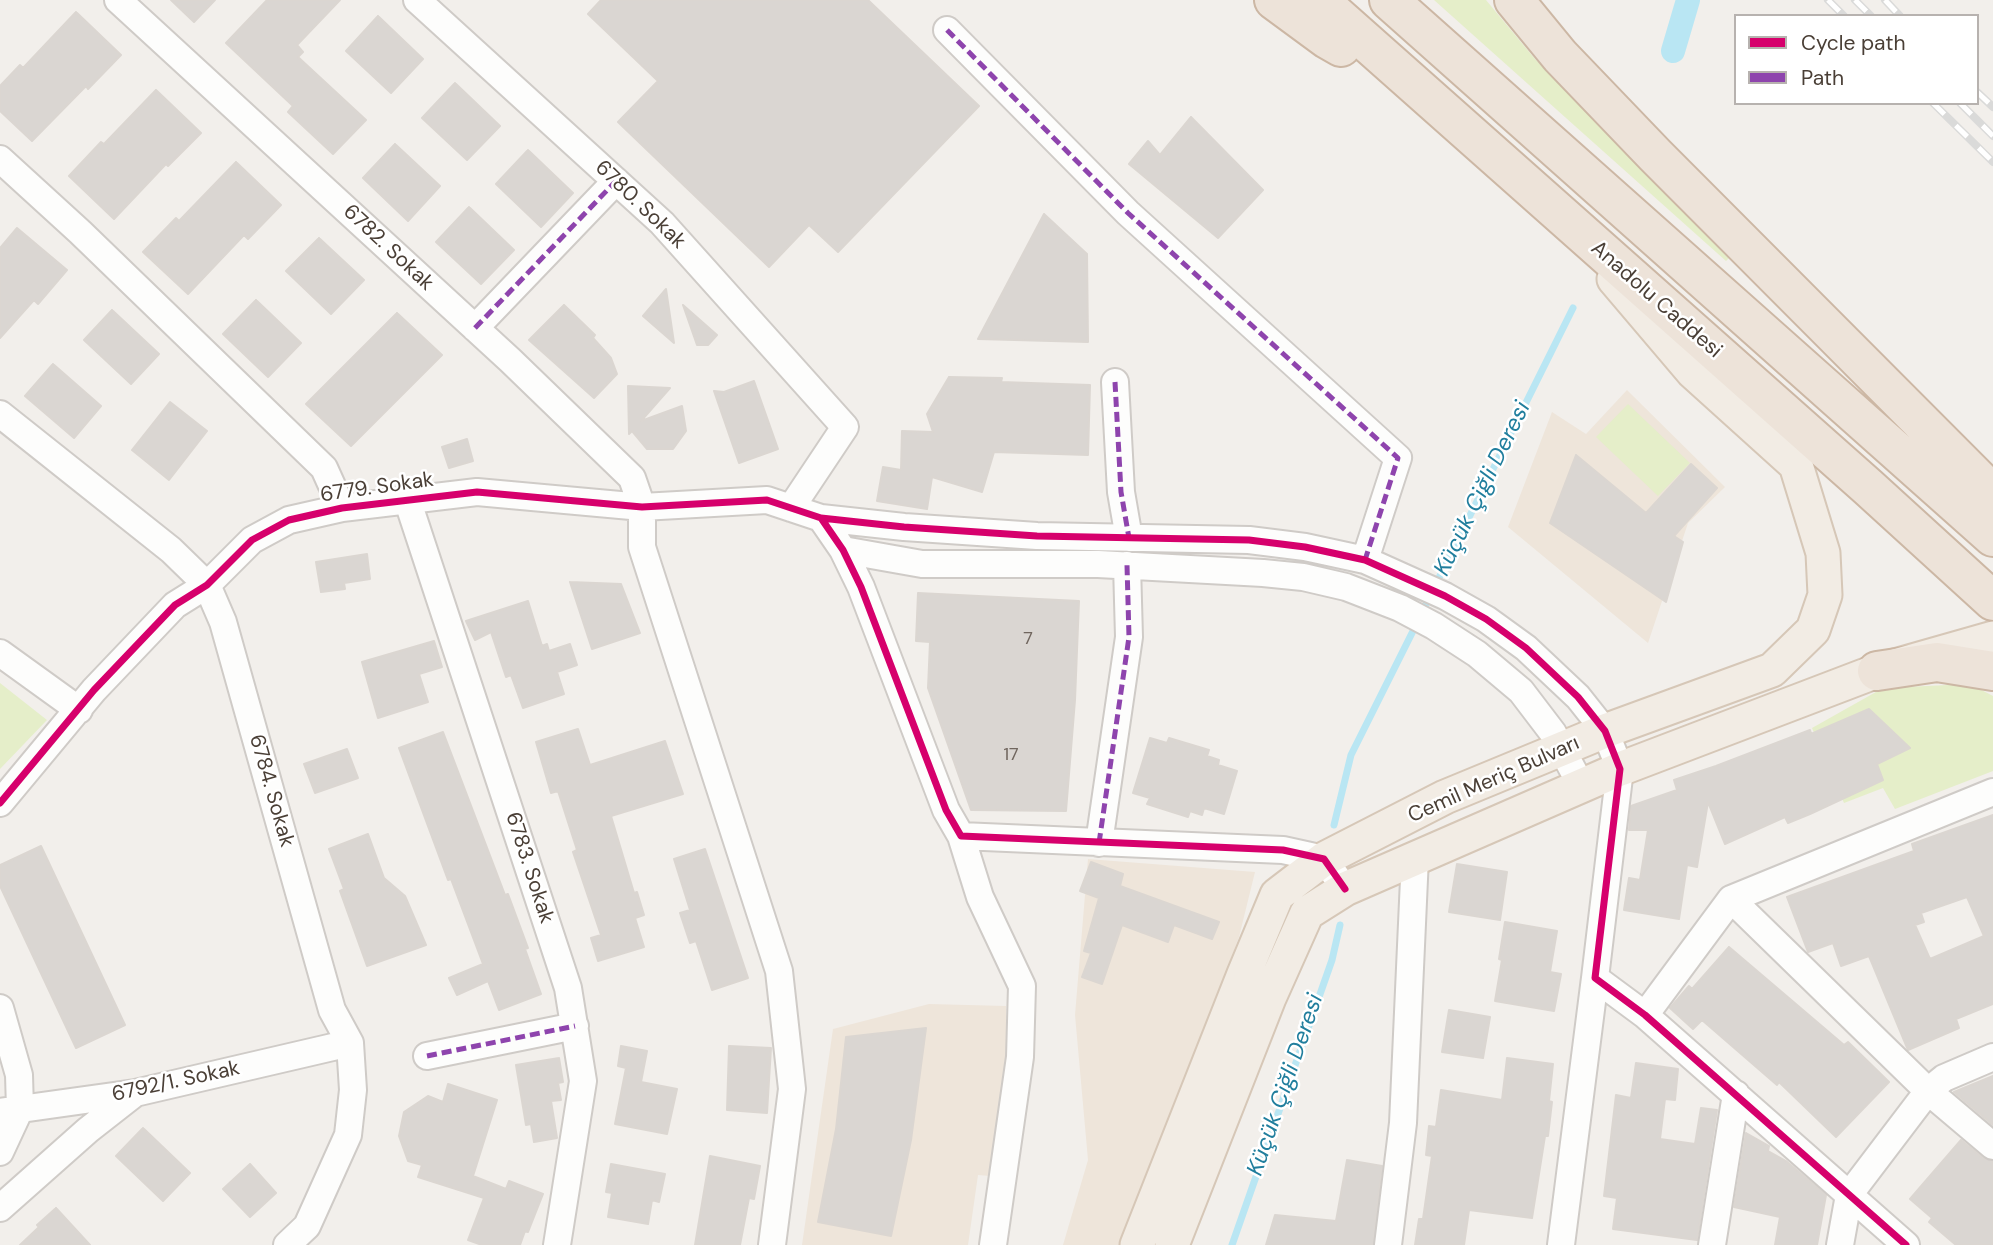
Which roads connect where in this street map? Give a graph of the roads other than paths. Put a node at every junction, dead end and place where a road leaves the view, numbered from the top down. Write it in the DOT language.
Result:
graph roads {
  1 [pos="118,0"];
  2 [pos="418,0"];
  3 [pos="1274,0"];
  4 [pos="1319,0"];
  5 [pos="1389,0"];
  6 [pos="1514,0"];
  7 [pos="947,30"];
  8 [pos="1419,89"];
  9 [pos="0,159"];
  10 [pos="616,181"];
  11 [pos="1557,213"];
  12 [pos="475,328"];
  13 [pos="1115,382"];
  14 [pos="0,414"];
  15 [pos="1993,494"];
  16 [pos="408,502"];
  17 [pos="642,507"];
  18 [pos="342,508"];
  19 [pos="791,508"];
  20 [pos="821,518"];
  21 [pos="1993,537"];
  22 [pos="1129,538"];
  23 [pos="843,550"];
  24 [pos="1365,560"];
  25 [pos="1127,565"];
  26 [pos="207,585"];
  27 [pos="1993,601"];
  28 [pos="1993,638"];
  29 [pos="0,653"];
  30 [pos="1877,671"];
  31 [pos="1993,671"];
  32 [pos="79,710"];
  33 [pos="1605,731"];
  34 [pos="1563,750"];
  35 [pos="1620,769"];
  36 [pos="1581,785"];
  37 [pos="1993,792"];
  38 [pos="0,803"];
  39 [pos="961,836"];
  40 [pos="1099,843"];
  41 [pos="1415,857"];
  42 [pos="1324,859"];
  43 [pos="1345,889"];
  44 [pos="1731,899"];
  45 [pos="1595,978"];
  46 [pos="0,1008"];
  47 [pos="1645,1015"];
  48 [pos="575,1026"];
  49 [pos="350,1043"];
  50 [pos="427,1056"];
  51 [pos="1993,1057"];
  52 [pos="1928,1091"];
  53 [pos="135,1093"];
  54 [pos="1736,1094"];
  55 [pos="10,1110"];
  56 [pos="1993,1146"];
  57 [pos="0,1152"];
  58 [pos="1849,1195"];
  59 [pos="0,1208"];
  60 [pos="287,1245"];
  61 [pos="558,1245"];
  62 [pos="772,1245"];
  63 [pos="993,1245"];
  64 [pos="1137,1245"];
  65 [pos="1172,1245"];
  66 [pos="1388,1245"];
  67 [pos="1561,1245"];
  68 [pos="1712,1245"];
  69 [pos="1840,1245"];
  70 [pos="1906,1245"];
  1 -- 12 [label="street, 6782. Sokak"];
  2 -- 10 [label="street, 6780. Sokak"];
  3 -- 8 [label="highway"];
  4 -- 8 [label="highway, Anadolu Caddesi"];
  5 -- 21 [label="highway"];
  6 -- 15 [label="highway"];
  7 -- 24 [label="street"];
  8 -- 11 [label="highway, Anadolu Caddesi"];
  9 -- 18 [label="street"];
  10 -- 12 [label="street"];
  10 -- 19 [label="street, 6780. Sokak"];
  11 -- 27 [label="highway, Anadolu Caddesi"];
  11 -- 33 [label="main road, Cemil Meriç Bulvarı"];
  12 -- 17 [label="street, 6782. Sokak"];
  13 -- 22 [label="street"];
  14 -- 26 [label="street, 6784. Sokak"];
  16 -- 17 [label="street, 6779. Sokak"];
  16 -- 18 [label="street, 6779. Sokak"];
  16 -- 48 [label="street, 6783. Sokak"];
  17 -- 19 [label="street, 6779. Sokak"];
  17 -- 62 [label="street"];
  18 -- 26 [label="street, 6779. Sokak"];
  19 -- 20 [label="street, 6779. Sokak"];
  20 -- 22 [label="street, 6779. Sokak"];
  20 -- 23 [label="street"];
  22 -- 24 [label="street, 6779. Sokak"];
  23 -- 25 [label="street"];
  23 -- 39 [label="street"];
  24 -- 33 [label="street, 6779. Sokak"];
  25 -- 34 [label="street"];
  25 -- 40 [label="street"];
  26 -- 32 [label="street, 6779. Sokak"];
  26 -- 49 [label="street, 6784. Sokak"];
  28 -- 30 [label="main road, Cemil Meriç Bulvarı"];
  29 -- 32 [label="street"];
  30 -- 31 [label="highway"];
  30 -- 35 [label="main road, Cemil Meriç Bulvarı"];
  32 -- 38 [label="street, 6779. Sokak"];
  33 -- 34 [label="main road, Cemil Meriç Bulvarı"];
  33 -- 35 [label="street, 6779. Sokak"];
  34 -- 36 [label="street"];
  34 -- 42 [label="main road, Cemil Meriç Bulvarı"];
  35 -- 36 [label="main road, Cemil Meriç Bulvarı"];
  35 -- 45 [label="street"];
  36 -- 41 [label="main road, Cemil Meriç Bulvarı"];
  37 -- 44 [label="street"];
  39 -- 40 [label="street"];
  39 -- 63 [label="street"];
  40 -- 42 [label="street"];
  41 -- 43 [label="main road, Cemil Meriç Bulvarı"];
  41 -- 66 [label="street"];
  42 -- 43 [label="street"];
  42 -- 64 [label="main road, Cemil Meriç Bulvarı"];
  43 -- 65 [label="main road, Cemil Meriç Bulvarı"];
  44 -- 47 [label="street"];
  44 -- 52 [label="street"];
  45 -- 47 [label="street"];
  45 -- 67 [label="street"];
  46 -- 55 [label="street"];
  47 -- 54 [label="street"];
  48 -- 50 [label="street"];
  48 -- 61 [label="street, 6783. Sokak"];
  49 -- 53 [label="street, 6792/1. Sokak"];
  49 -- 60 [label="street, 6784. Sokak"];
  51 -- 52 [label="street"];
  52 -- 56 [label="street"];
  52 -- 58 [label="street"];
  53 -- 55 [label="street, 6792/1. Sokak"];
  53 -- 59 [label="street"];
  54 -- 58 [label="street"];
  54 -- 68 [label="street"];
  55 -- 57 [label="street"];
  58 -- 69 [label="street"];
  58 -- 70 [label="street"];
}
